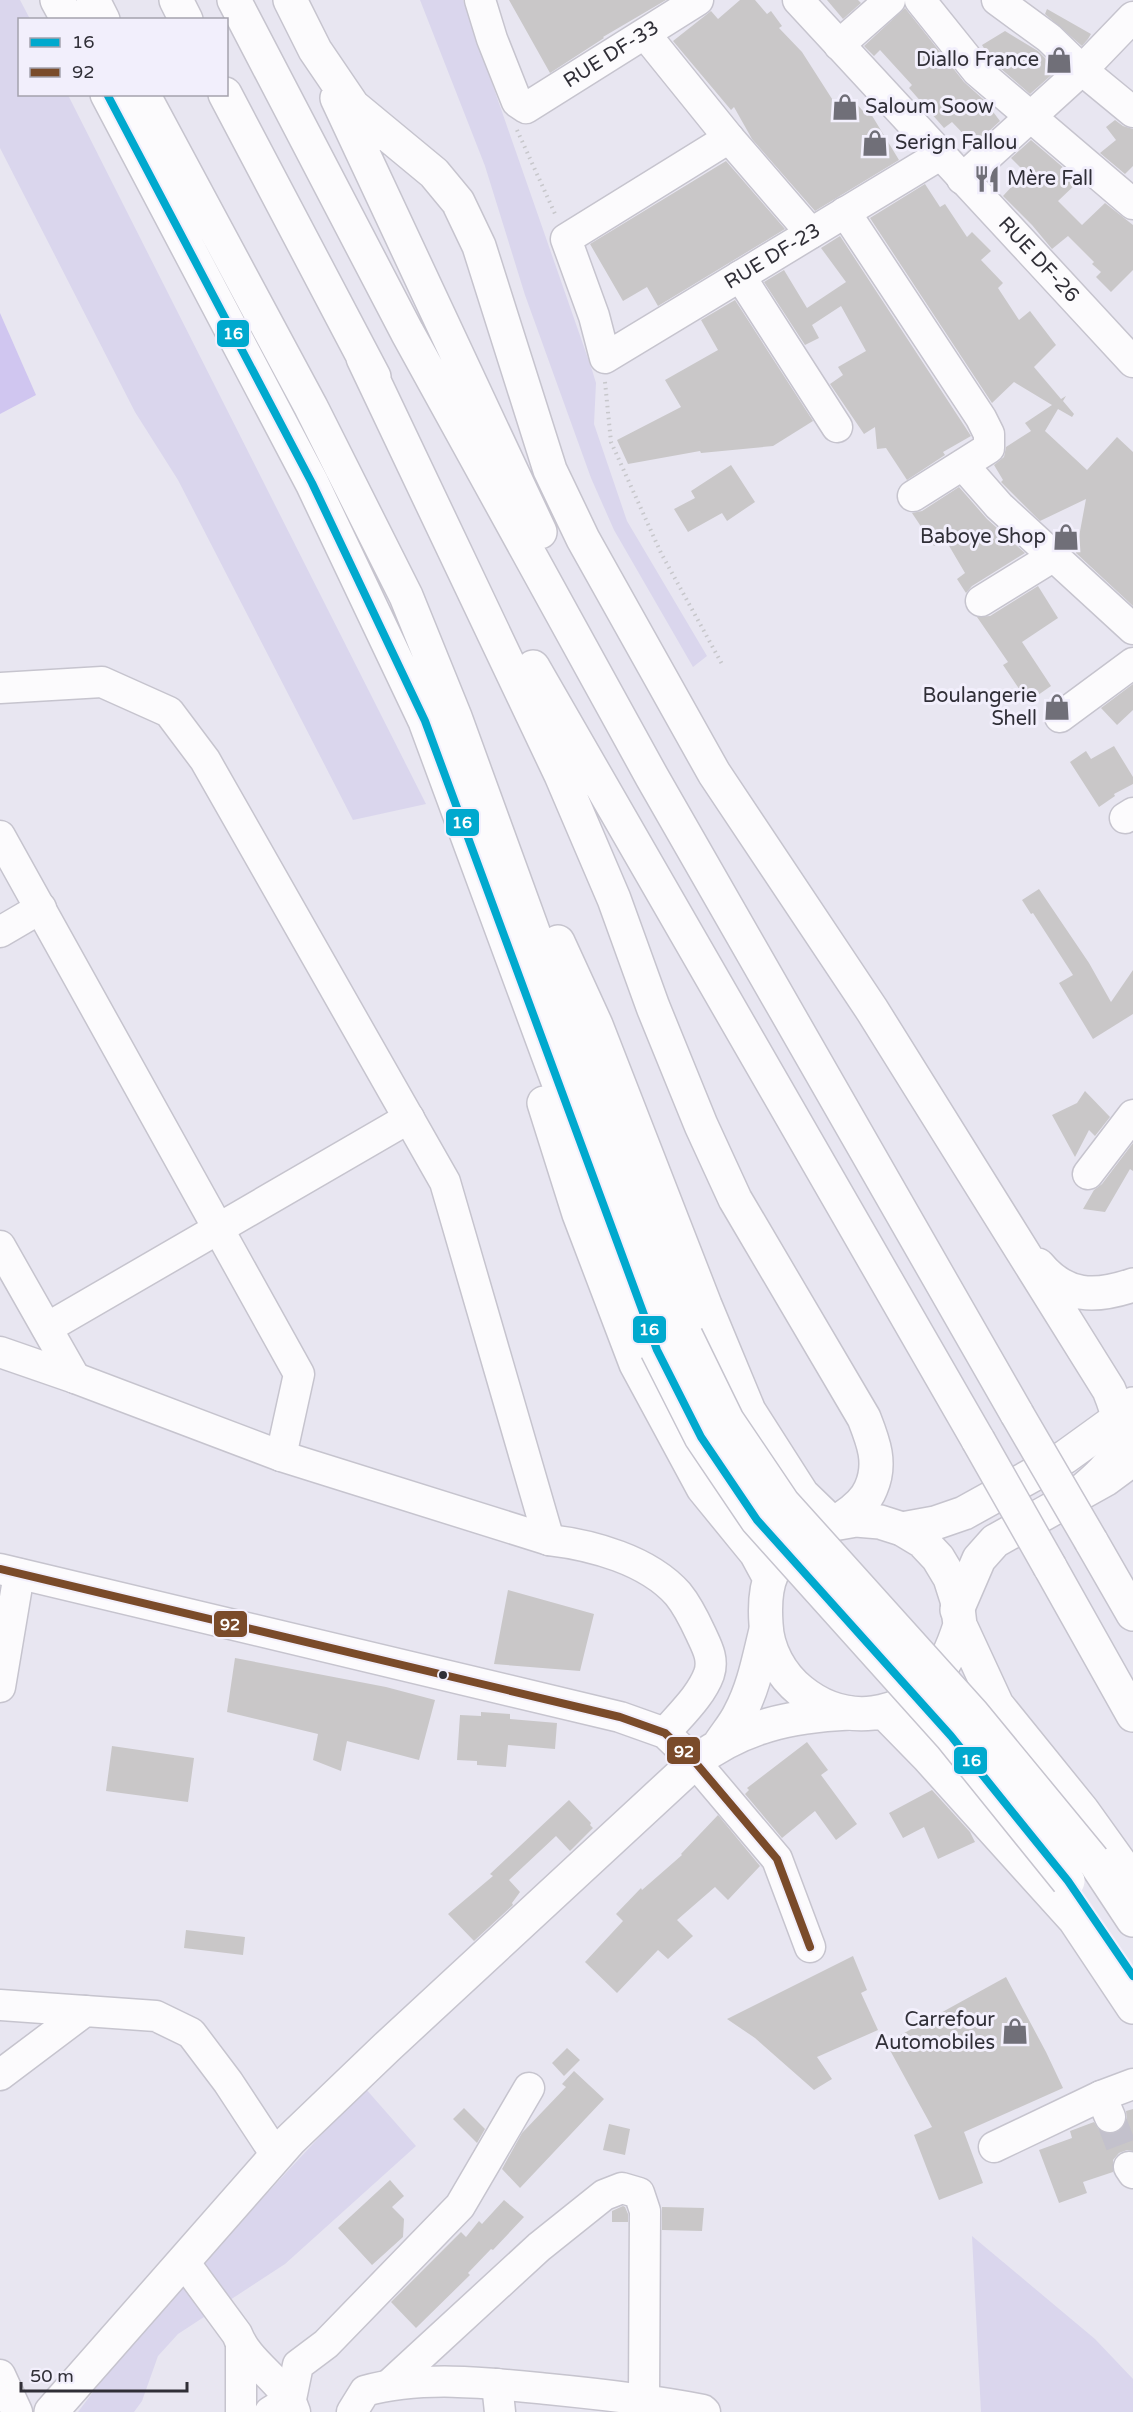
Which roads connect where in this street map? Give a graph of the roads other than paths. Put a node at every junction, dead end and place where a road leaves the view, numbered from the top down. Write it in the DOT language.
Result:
graph roads {
  1 [pos="57,0"];
  2 [pos="93,0"];
  3 [pos="176,0"];
  4 [pos="234,0"];
  5 [pos="290,0"];
  6 [pos="480,0"];
  7 [pos="698,0"];
  8 [pos="798,0"];
  9 [pos="890,0"];
  10 [pos="920,0"];
  11 [pos="997,0"];
  12 [pos="1133,17"];
  13 [pos="67,18"];
  14 [pos="102,18"];
  15 [pos="185,18"];
  16 [pos="645,34"];
  17 [pos="839,45"];
  18 [pos="315,50"];
  19 [pos="1082,70"];
  20 [pos="108,96"];
  21 [pos="144,96"];
  22 [pos="226,96"];
  23 [pos="1133,112"];
  24 [pos="1032,117"];
  25 [pos="729,138"];
  26 [pos="940,155"];
  27 [pos="962,179"];
  28 [pos="1133,204"];
  29 [pos="845,212"];
  30 [pos="811,233"];
  31 [pos="740,276"];
  32 [pos="363,358"];
  33 [pos="1133,362"];
  34 [pos="837,427"];
  35 [pos="963,465"];
  36 [pos="913,496"];
  37 [pos="1054,556"];
  38 [pos="981,601"];
  39 [pos="1133,629"];
  40 [pos="1133,663"];
  41 [pos="0,688"];
  42 [pos="1060,717"];
  43 [pos="440,719"];
  44 [pos="652,777"];
  45 [pos="0,836"];
  46 [pos="41,908"];
  47 [pos="0,932"];
  48 [pos="1133,1115"];
  49 [pos="409,1118"];
  50 [pos="1088,1174"];
  51 [pos="1008,1228"];
  52 [pos="217,1229"];
  53 [pos="0,1246"];
  54 [pos="1133,1285"];
  55 [pos="47,1328"];
  56 [pos="0,1352"];
  57 [pos="75,1378"];
  58 [pos="1126,1411"];
  59 [pos="281,1456"];
  60 [pos="1133,1459"];
  61 [pos="1077,1495"];
  62 [pos="833,1524"];
  63 [pos="902,1529"];
  64 [pos="549,1540"];
  65 [pos="10,1571"];
  66 [pos="769,1577"];
  67 [pos="1133,1614"];
  68 [pos="959,1618"];
  69 [pos="766,1630"];
  70 [pos="0,1687"];
  71 [pos="883,1711"];
  72 [pos="849,1713"];
  73 [pos="1133,1715"];
  74 [pos="665,1733"];
  75 [pos="707,1754"];
  76 [pos="1133,1881"];
  77 [pos="1133,1920"];
  78 [pos="810,1947"];
  79 [pos="1133,1976"];
  80 [pos="0,2005"];
  81 [pos="1133,2007"];
  82 [pos="85,2011"];
  83 [pos="0,2075"];
  84 [pos="1133,2084"];
  85 [pos="529,2088"];
  86 [pos="994,2147"];
  87 [pos="276,2155"];
  88 [pos="184,2262"];
  89 [pos="242,2346"];
  90 [pos="0,2375"];
  91 [pos="389,2385"];
  92 [pos="499,2398"];
  93 [pos="644,2399"];
  94 [pos="285,2408"];
  95 [pos="17,2412"];
  96 [pos="51,2412"];
  97 [pos="241,2412"];
  98 [pos="352,2412"];
  99 [pos="705,2412"];
  1 -- 13 [label="main road"];
  2 -- 14 [label="main road"];
  3 -- 15 [label="main road"];
  4 -- 44 [label="main road"];
  5 -- 18 [label="main road"];
  6 -- 16 [label="street, RUE DF-33"];
  7 -- 16 [label="street, RUE DF-33"];
  8 -- 17 [label="street, RUE DF-26"];
  9 -- 17 [label="street"];
  10 -- 24 [label="street"];
  11 -- 19 [label="street"];
  12 -- 19 [label="street"];
  16 -- 25 [label="street"];
  17 -- 26 [label="street, RUE DF-26"];
  18 -- 44 [label="main road"];
  18 -- 51 [label="main road"];
  19 -- 23 [label="street"];
  19 -- 24 [label="street"];
  20 -- 43 [label="main road"];
  21 -- 43 [label="main road"];
  22 -- 32 [label="main road"];
  24 -- 27 [label="street"];
  24 -- 28 [label="street"];
  25 -- 30 [label="street"];
  25 -- 31 [label="street, RUE DF-23"];
  26 -- 27 [label="street, RUE DF-26"];
  26 -- 29 [label="street, RUE DF-23"];
  27 -- 33 [label="street, RUE DF-26"];
  29 -- 30 [label="street, RUE DF-23"];
  29 -- 35 [label="street"];
  30 -- 31 [label="street, RUE DF-23"];
  31 -- 34 [label="street"];
  32 -- 62 [label="main road"];
  32 -- 73 [label="main road, bridge"];
  35 -- 36 [label="street"];
  35 -- 37 [label="street"];
  37 -- 38 [label="street"];
  37 -- 39 [label="street"];
  40 -- 42 [label="street"];
  41 -- 49 [label="street"];
  43 -- 62 [label="main road"];
  43 -- 66 [label="main road"];
  43 -- 77 [label="main road, bridge"];
  43 -- 79 [label="main road, bridge"];
  44 -- 67 [label="main road, bridge"];
  45 -- 46 [label="street"];
  46 -- 47 [label="street"];
  46 -- 52 [label="street"];
  48 -- 50 [label="street"];
  49 -- 52 [label="street"];
  49 -- 64 [label="street"];
  51 -- 54 [label="main road"];
  51 -- 58 [label="main road"];
  52 -- 55 [label="street"];
  52 -- 59 [label="street"];
  53 -- 55 [label="street"];
  55 -- 57 [label="street"];
  56 -- 57 [label="street"];
  57 -- 59 [label="street"];
  58 -- 61 [label="main road"];
  58 -- 63 [label="main road"];
  59 -- 64 [label="street"];
  60 -- 61 [label="main road"];
  61 -- 68 [label="main road"];
  62 -- 63 [label="main road"];
  62 -- 66 [label="main road"];
  63 -- 68 [label="main road"];
  64 -- 74 [label="street"];
  65 -- 70 [label="street"];
  65 -- 74 [label="street"];
  66 -- 69 [label="main road"];
  68 -- 71 [label="main road"];
  68 -- 76 [label="main road"];
  69 -- 72 [label="main road"];
  69 -- 75 [label="main road"];
  71 -- 72 [label="main road"];
  71 -- 81 [label="main road"];
  72 -- 75 [label="main road"];
  74 -- 75 [label="street"];
  75 -- 78 [label="street"];
  75 -- 87 [label="main road"];
  80 -- 82 [label="street"];
  82 -- 83 [label="street"];
  82 -- 87 [label="street"];
  84 -- 86 [label="street"];
  85 -- 94 [label="street"];
  87 -- 88 [label="main road"];
  88 -- 89 [label="street"];
  88 -- 96 [label="main road"];
  89 -- 94 [label="street"];
  89 -- 97 [label="street"];
  90 -- 95 [label="street"];
  91 -- 92 [label="street"];
  91 -- 93 [label="street"];
  91 -- 98 [label="street"];
  92 -- 93 [label="street"];
  93 -- 99 [label="street"];
}
